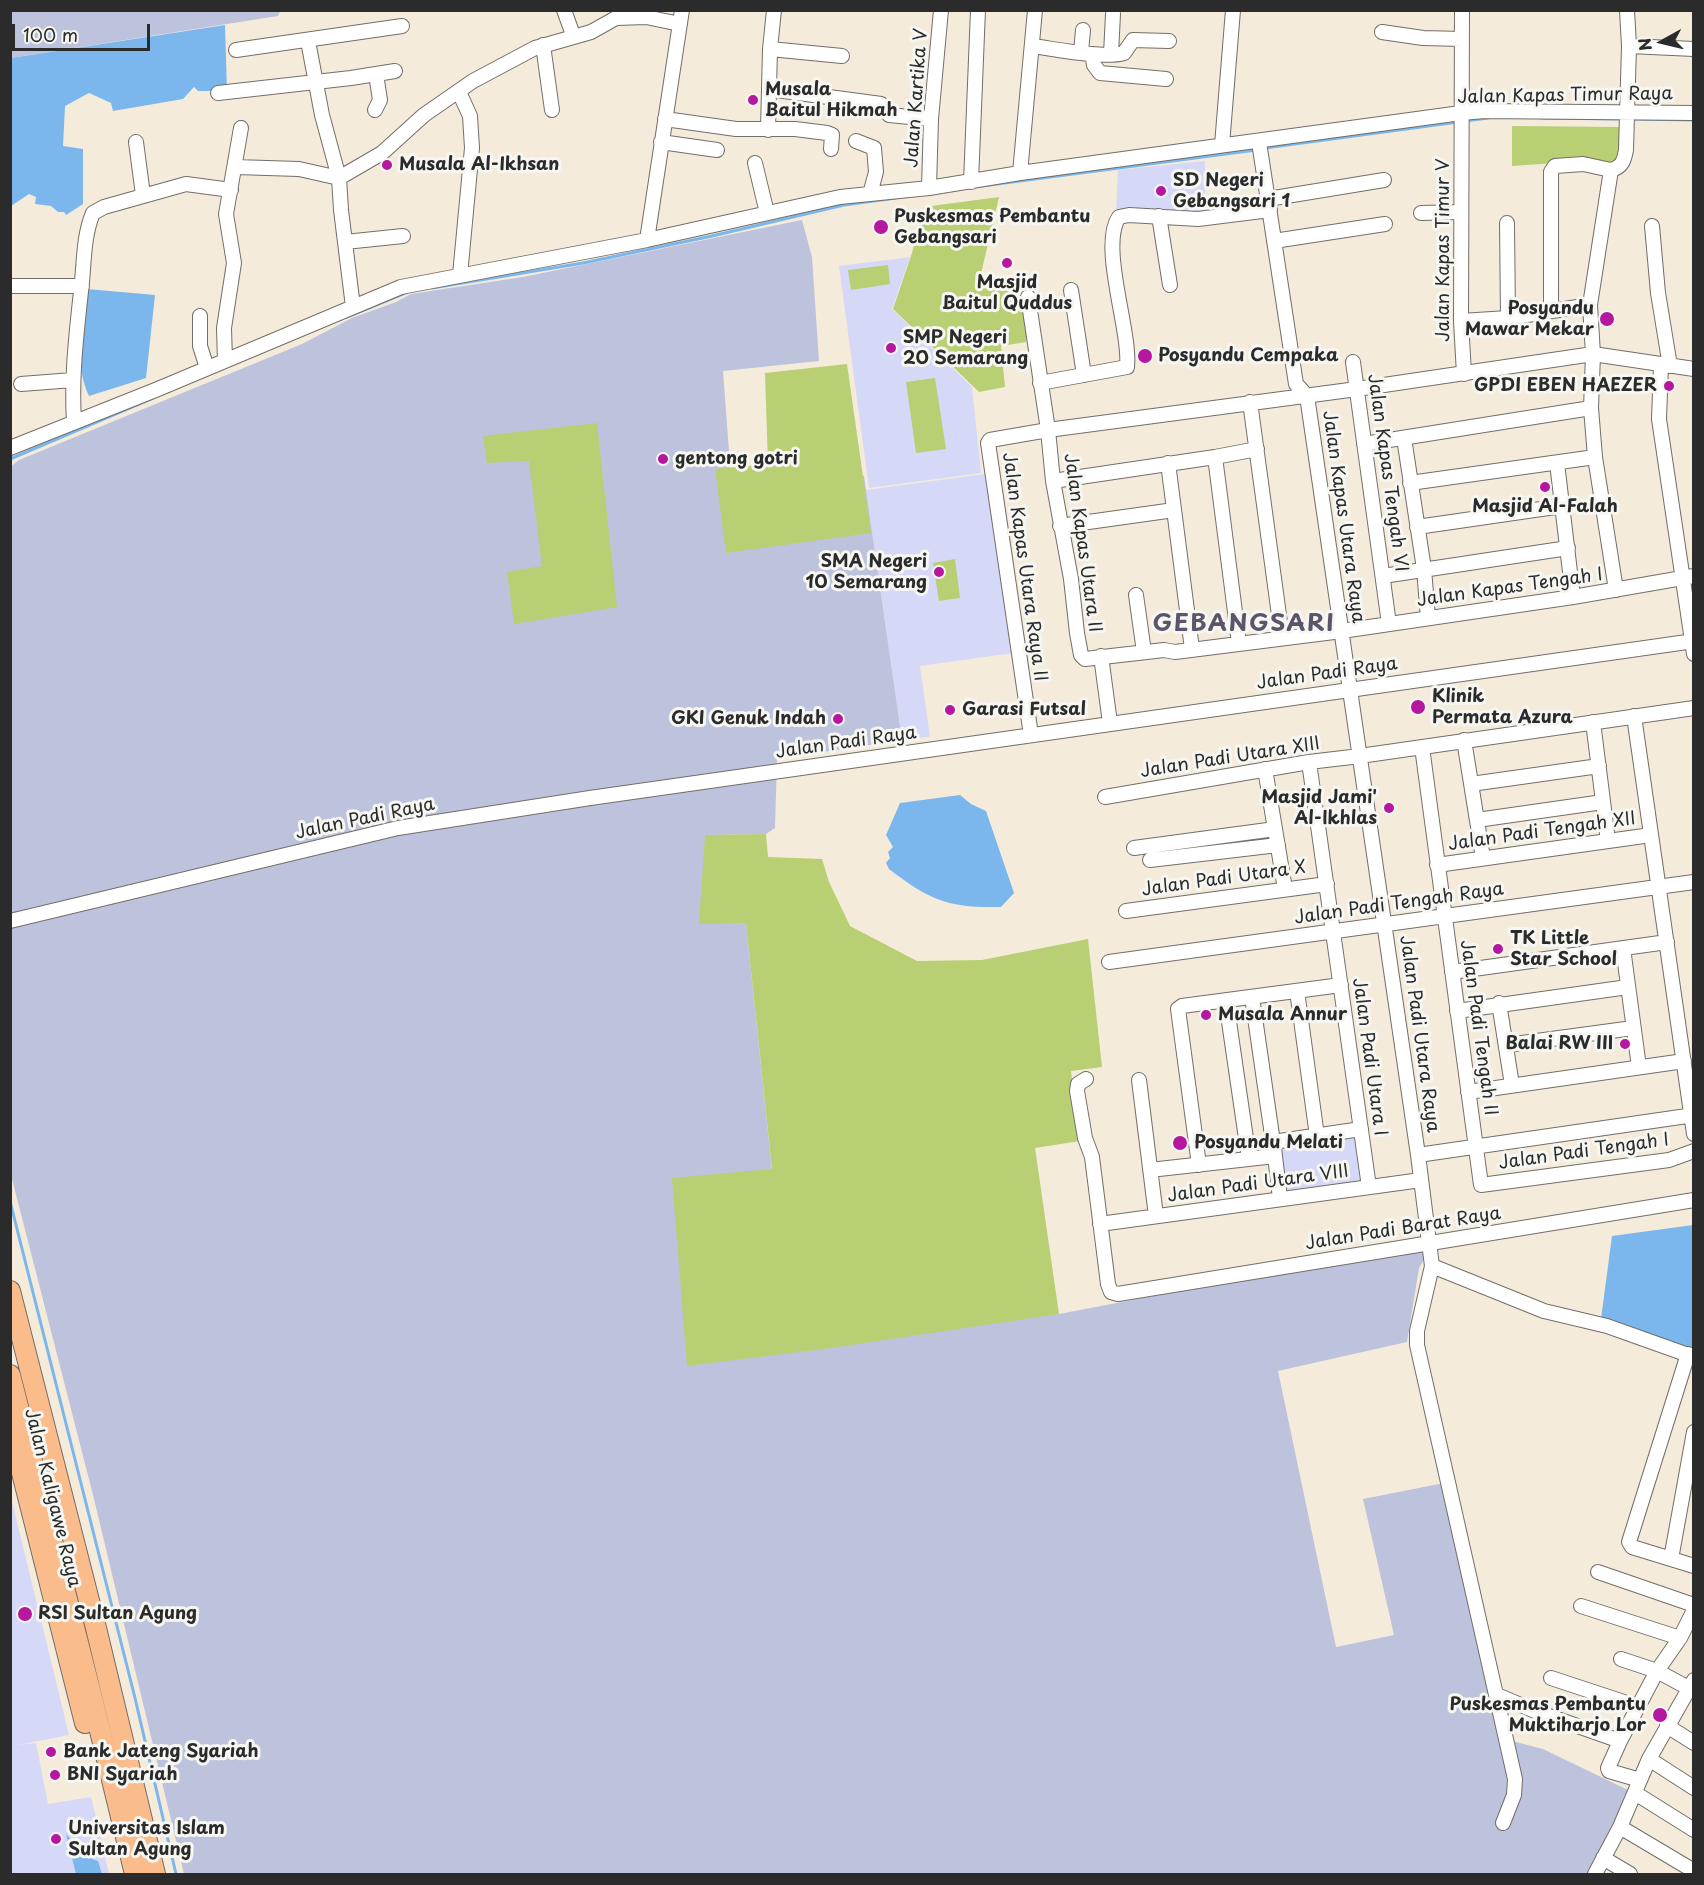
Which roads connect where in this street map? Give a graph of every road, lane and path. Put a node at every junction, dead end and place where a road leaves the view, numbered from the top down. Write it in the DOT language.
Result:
graph roads {
  1 [pos="564,10"];
  2 [pos="774,10"];
  3 [pos="941,10"];
  4 [pos="978,10"];
  5 [pos="1035,10"];
  6 [pos="1233,10"];
  7 [pos="1462,10"];
  8 [pos="1627,10"];
  9 [pos="638,14"];
  10 [pos="1113,14"];
  11 [pos="682,17"];
  12 [pos="402,26"];
  13 [pos="1083,30"];
  14 [pos="1382,32"];
  15 [pos="573,35"];
  16 [pos="1462,39"];
  17 [pos="308,41"];
  18 [pos="1169,41"];
  19 [pos="543,45"];
  20 [pos="1032,46"];
  21 [pos="1629,46"];
  22 [pos="1694,49"];
  23 [pos="236,50"];
  24 [pos="770,50"];
  25 [pos="1086,53"];
  26 [pos="1111,54"];
  27 [pos="843,56"];
  28 [pos="395,71"];
  29 [pos="376,74"];
  30 [pos="1166,79"];
  31 [pos="315,82"];
  32 [pos="770,89"];
  33 [pos="459,92"];
  34 [pos="218,93"];
  35 [pos="375,110"];
  36 [pos="552,110"];
  37 [pos="1694,113"];
  38 [pos="1626,117"];
  39 [pos="1461,118"];
  40 [pos="665,119"];
  41 [pos="931,119"];
  42 [pos="241,128"];
  43 [pos="768,130"];
  44 [pos="855,141"];
  45 [pos="136,142"];
  46 [pos="661,142"];
  47 [pos="1222,145"];
  48 [pos="1260,147"];
  49 [pos="831,149"];
  50 [pos="717,150"];
  51 [pos="755,163"];
  52 [pos="235,167"];
  53 [pos="1611,170"];
  54 [pos="1020,173"];
  55 [pos="339,178"];
  56 [pos="1384,180"];
  57 [pos="971,182"];
  58 [pos="929,188"];
  59 [pos="231,190"];
  60 [pos="870,194"];
  61 [pos="143,195"];
  62 [pos="1269,205"];
  63 [pos="1461,212"];
  64 [pos="767,213"];
  65 [pos="1420,213"];
  66 [pos="1159,216"];
  67 [pos="1507,223"];
  68 [pos="1385,224"];
  69 [pos="1652,226"];
  70 [pos="404,236"];
  71 [pos="647,240"];
  72 [pos="1275,241"];
  73 [pos="345,242"];
  74 [pos="460,275"];
  75 [pos="1170,285"];
  76 [pos="10,286"];
  77 [pos="82,286"];
  78 [pos="1071,290"];
  79 [pos="1028,297"];
  80 [pos="1590,305"];
  81 [pos="353,308"];
  82 [pos="1551,310"];
  83 [pos="200,316"];
  84 [pos="1508,318"];
  85 [pos="1461,321"];
  86 [pos="1593,354"];
  87 [pos="225,361"];
  88 [pos="1353,362"];
  89 [pos="1666,365"];
  90 [pos="207,368"];
  91 [pos="1694,369"];
  92 [pos="1464,374"];
  93 [pos="1084,375"];
  94 [pos="73,381"];
  95 [pos="1040,383"];
  96 [pos="21,384"];
  97 [pos="1357,389"];
  98 [pos="1307,396"];
  99 [pos="1250,402"];
  100 [pos="1591,408"];
  101 [pos="74,422"];
  102 [pos="1048,430"];
  103 [pos="1404,438"];
  104 [pos="1364,444"];
  105 [pos="10,448"];
  106 [pos="1257,449"];
  107 [pos="1215,457"];
  108 [pos="1595,458"];
  109 [pos="1168,463"];
  110 [pos="1557,463"];
  111 [pos="1053,481"];
  112 [pos="1410,483"];
  113 [pos="1562,506"];
  114 [pos="1174,510"];
  115 [pos="1060,526"];
  116 [pos="1417,527"];
  117 [pos="1568,548"];
  118 [pos="1424,569"];
  119 [pos="1383,576"];
  120 [pos="1688,577"];
  121 [pos="1616,590"];
  122 [pos="1136,595"];
  123 [pos="1573,597"];
  124 [pos="1428,618"];
  125 [pos="1389,624"];
  126 [pos="1342,631"];
  127 [pos="1282,637"];
  128 [pos="1239,643"];
  129 [pos="1693,645"];
  130 [pos="1192,649"];
  131 [pos="1144,652"];
  132 [pos="1101,656"];
  133 [pos="1085,659"];
  134 [pos="1351,688"];
  135 [pos="1694,708"];
  136 [pos="1634,716"];
  137 [pos="1593,722"];
  138 [pos="1110,723"];
  139 [pos="1031,735"];
  140 [pos="1464,740"];
  141 [pos="1422,747"];
  142 [pos="1360,756"];
  143 [pos="1309,762"];
  144 [pos="1599,766"];
  145 [pos="1265,769"];
  146 [pos="1471,784"];
  147 [pos="1105,796"];
  148 [pos="1603,802"];
  149 [pos="1477,820"];
  150 [pos="1275,829"];
  151 [pos="1651,836"];
  152 [pos="1211,837"];
  153 [pos="1608,841"];
  154 [pos="1278,844"];
  155 [pos="1134,848"];
  156 [pos="1213,852"];
  157 [pos="1483,858"];
  158 [pos="1150,860"];
  159 [pos="1437,865"];
  160 [pos="1694,882"];
  161 [pos="1327,884"];
  162 [pos="1658,887"];
  163 [pos="1285,889"];
  164 [pos="1126,911"];
  165 [pos="1444,915"];
  166 [pos="10,921"];
  167 [pos="1385,925"];
  168 [pos="1333,932"];
  169 [pos="1667,942"];
  170 [pos="1623,948"];
  171 [pos="1109,962"];
  172 [pos="1452,972"];
  173 [pos="1341,985"];
  174 [pos="1628,987"];
  175 [pos="1297,991"];
  176 [pos="1252,997"];
  177 [pos="1226,1000"];
  178 [pos="1499,1003"];
  179 [pos="1457,1011"];
  180 [pos="1633,1028"];
  181 [pos="1507,1045"];
  182 [pos="1684,1061"];
  183 [pos="1639,1067"];
  184 [pos="1086,1079"];
  185 [pos="1139,1080"];
  186 [pos="1512,1085"];
  187 [pos="1468,1092"];
  188 [pos="1692,1115"];
  189 [pos="1361,1129"];
  190 [pos="1694,1134"];
  191 [pos="1317,1136"];
  192 [pos="1476,1146"];
  193 [pos="1274,1149"];
  194 [pos="1694,1151"];
  195 [pos="1418,1155"];
  196 [pos="1249,1159"];
  197 [pos="1199,1165"];
  198 [pos="1150,1170"];
  199 [pos="1421,1180"];
  200 [pos="1369,1187"];
  201 [pos="1280,1199"];
  202 [pos="1694,1200"];
  203 [pos="1156,1216"];
  204 [pos="1100,1224"];
  205 [pos="1430,1253"];
  206 [pos="10,1291"];
  207 [pos="10,1332"];
  208 [pos="1691,1356"];
  209 [pos="10,1375"];
  210 [pos="10,1429"];
  211 [pos="1694,1432"];
  212 [pos="1671,1559"];
  213 [pos="1694,1566"];
  214 [pos="1598,1572"];
  215 [pos="1694,1605"];
  216 [pos="1581,1606"];
  217 [pos="1694,1610"];
  218 [pos="1680,1638"];
  219 [pos="1621,1659"];
  220 [pos="1657,1671"];
  221 [pos="1551,1678"];
  222 [pos="1692,1686"];
  223 [pos="90,1694"];
  224 [pos="1497,1695"];
  225 [pos="1639,1707"];
  226 [pos="1667,1726"];
  227 [pos="1620,1741"];
  228 [pos="1694,1743"];
  229 [pos="1649,1759"];
  230 [pos="1637,1786"];
  231 [pos="1694,1788"];
  232 [pos="1503,1823"];
  233 [pos="1620,1827"];
  234 [pos="1694,1830"];
  235 [pos="1603,1858"];
  236 [pos="1694,1871"];
  237 [pos="123,1875"];
  238 [pos="135,1875"];
  239 [pos="146,1875"];
  240 [pos="155,1875"];
  241 [pos="1595,1875"];
  242 [pos="1630,1875"];
  1 -- 15 [label="street"];
  2 -- 24 [label="street"];
  3 -- 41 [label="street, Jalan Kartika V"];
  4 -- 57 [label="street"];
  5 -- 20 [label="street"];
  6 -- 47 [label="street"];
  7 -- 16 [label="street, Jalan Kapas Timur V"];
  8 -- 21 [label="street"];
  9 -- 11 [label="street"];
  9 -- 15 [label="street"];
  10 -- 26 [label="street"];
  11 -- 40 [label="street"];
  12 -- 17 [label="street"];
  13 -- 25 [label="street"];
  14 -- 16 [label="street"];
  15 -- 19 [label="street"];
  16 -- 39 [label="street, Jalan Kapas Timur V"];
  17 -- 23 [label="street"];
  17 -- 31 [label="street"];
  18 -- 26 [label="street"];
  19 -- 33 [label="street"];
  19 -- 36 [label="street"];
  20 -- 25 [label="street"];
  20 -- 54 [label="street"];
  21 -- 22 [label="street"];
  21 -- 38 [label="street"];
  24 -- 27 [label="street"];
  24 -- 32 [label="street"];
  25 -- 26 [label="street"];
  25 -- 30 [label="street"];
  28 -- 29 [label="street"];
  29 -- 31 [label="street"];
  29 -- 35 [label="street"];
  31 -- 34 [label="street"];
  31 -- 55 [label="street"];
  32 -- 41 [label="street"];
  32 -- 43 [label="street"];
  33 -- 55 [label="street"];
  33 -- 74 [label="street"];
  37 -- 38 [label="street, Jalan Kapas Timur Raya"];
  38 -- 39 [label="street, Jalan Kapas Timur Raya"];
  38 -- 53 [label="street"];
  39 -- 48 [label="street, Jalan Kapas Timur Raya"];
  39 -- 63 [label="street, Jalan Kapas Timur V"];
  40 -- 43 [label="street"];
  40 -- 46 [label="street"];
  41 -- 58 [label="street, Jalan Kartika V"];
  42 -- 52 [label="street"];
  43 -- 49 [label="street"];
  44 -- 60 [label="street"];
  45 -- 61 [label="street"];
  46 -- 50 [label="street"];
  46 -- 71 [label="street"];
  47 -- 48 [label="street, Jalan Kapas Timur Raya"];
  47 -- 54 [label="street, Jalan Kapas Timur Raya"];
  48 -- 62 [label="street, Jalan Kapas Utara Raya"];
  51 -- 64 [label="street"];
  52 -- 55 [label="street"];
  52 -- 59 [label="street"];
  53 -- 80 [label="street"];
  53 -- 82 [label="street"];
  54 -- 57 [label="street, Jalan Kapas Timur Raya"];
  55 -- 73 [label="street"];
  56 -- 62 [label="street"];
  57 -- 58 [label="street, Jalan Kapas Timur Raya"];
  58 -- 60 [label="street, Jalan Kapas Timur Raya"];
  59 -- 61 [label="street"];
  59 -- 87 [label="street"];
  60 -- 64 [label="street, Jalan Kapas Timur Raya"];
  61 -- 77 [label="street"];
  62 -- 66 [label="street"];
  62 -- 72 [label="street, Jalan Kapas Utara Raya"];
  63 -- 65 [label="street"];
  63 -- 85 [label="street, Jalan Kapas Timur V"];
  64 -- 71 [label="street, Jalan Kapas Timur Raya"];
  66 -- 75 [label="street"];
  66 -- 93 [label="street"];
  67 -- 84 [label="street"];
  68 -- 72 [label="street"];
  69 -- 89 [label="street"];
  70 -- 73 [label="street"];
  71 -- 74 [label="street, Jalan Kapas Timur Raya"];
  72 -- 98 [label="street, Jalan Kapas Utara Raya"];
  73 -- 81 [label="street"];
  74 -- 81 [label="street, Jalan Kapas Timur Raya"];
  76 -- 77 [label="street"];
  77 -- 94 [label="street"];
  78 -- 93 [label="street"];
  79 -- 95 [label="street, Jalan Kapas Utara II"];
  80 -- 82 [label="street"];
  80 -- 86 [label="street"];
  81 -- 87 [label="street, Jalan Kapas Timur Raya"];
  82 -- 84 [label="street"];
  83 -- 90 [label="street"];
  84 -- 85 [label="street"];
  85 -- 92 [label="street, Jalan Kapas Timur V"];
  86 -- 89 [label="street"];
  86 -- 92 [label="street"];
  86 -- 100 [label="street"];
  87 -- 90 [label="street, Jalan Kapas Timur Raya"];
  88 -- 97 [label="street, Jalan Kapas Tengah VI"];
  89 -- 91 [label="street"];
  89 -- 120 [label="street"];
  90 -- 101 [label="street, Jalan Kapas Timur Raya"];
  92 -- 97 [label="street"];
  93 -- 95 [label="street"];
  94 -- 96 [label="street"];
  94 -- 101 [label="street"];
  95 -- 102 [label="street, Jalan Kapas Utara II"];
  97 -- 98 [label="street"];
  97 -- 104 [label="street, Jalan Kapas Tengah VI"];
  98 -- 99 [label="street"];
  98 -- 126 [label="street, Jalan Kapas Utara Raya"];
  99 -- 102 [label="street"];
  99 -- 106 [label="street"];
  100 -- 103 [label="street"];
  100 -- 108 [label="street"];
  101 -- 105 [label="street, Jalan Kapas Timur Raya"];
  102 -- 111 [label="street, Jalan Kapas Utara II"];
  102 -- 139 [label="street, Jalan Kapas Utara Raya II"];
  103 -- 104 [label="street"];
  103 -- 112 [label="street"];
  104 -- 119 [label="street, Jalan Kapas Tengah VI"];
  106 -- 107 [label="street"];
  106 -- 127 [label="street"];
  107 -- 109 [label="street"];
  107 -- 128 [label="street"];
  108 -- 110 [label="street"];
  108 -- 121 [label="street"];
  109 -- 111 [label="street"];
  109 -- 114 [label="street"];
  110 -- 112 [label="street"];
  110 -- 113 [label="street"];
  111 -- 115 [label="street, Jalan Kapas Utara II"];
  112 -- 116 [label="street"];
  113 -- 116 [label="street"];
  113 -- 117 [label="street"];
  114 -- 115 [label="street"];
  114 -- 130 [label="street"];
  115 -- 133 [label="street, Jalan Kapas Utara II"];
  116 -- 118 [label="street"];
  117 -- 118 [label="street"];
  117 -- 123 [label="street"];
  118 -- 119 [label="street"];
  118 -- 124 [label="street"];
  119 -- 125 [label="street, Jalan Kapas Tengah VI"];
  120 -- 121 [label="street, Jalan Kapas Tengah I"];
  120 -- 129 [label="street"];
  121 -- 123 [label="street, Jalan Kapas Tengah I"];
  122 -- 131 [label="street"];
  123 -- 124 [label="street, Jalan Kapas Tengah I"];
  124 -- 125 [label="street, Jalan Kapas Tengah I"];
  125 -- 126 [label="street, Jalan Kapas Tengah I"];
  126 -- 127 [label="street, Jalan Kapas Tengah I"];
  126 -- 134 [label="street, Jalan Kapas Utara Raya"];
  127 -- 128 [label="street, Jalan Kapas Tengah I"];
  128 -- 130 [label="street, Jalan Kapas Tengah I"];
  129 -- 134 [label="street, Jalan Padi Raya"];
  130 -- 131 [label="street, Jalan Kapas Tengah I"];
  131 -- 132 [label="street, Jalan Kapas Tengah I"];
  132 -- 133 [label="street, Jalan Kapas Tengah I"];
  132 -- 138 [label="street"];
  134 -- 138 [label="street, Jalan Padi Raya"];
  134 -- 142 [label="street, Jalan Padi Utara Raya"];
  135 -- 136 [label="street, Jalan Padi Utara XIII"];
  136 -- 137 [label="street, Jalan Padi Utara XIII"];
  136 -- 151 [label="street"];
  137 -- 140 [label="street, Jalan Padi Utara XIII"];
  137 -- 144 [label="street"];
  138 -- 139 [label="street, Jalan Padi Raya"];
  139 -- 166 [label="street, Jalan Padi Raya"];
  140 -- 141 [label="street, Jalan Padi Utara XIII"];
  140 -- 146 [label="street"];
  141 -- 142 [label="street, Jalan Padi Utara XIII"];
  141 -- 159 [label="street, Jalan Padi Tengah II"];
  142 -- 143 [label="street, Jalan Padi Utara XIII"];
  142 -- 167 [label="street, Jalan Padi Utara Raya"];
  143 -- 145 [label="street, Jalan Padi Utara XIII"];
  143 -- 161 [label="street, Jalan Padi Utara I"];
  144 -- 146 [label="street"];
  144 -- 148 [label="street"];
  145 -- 147 [label="street, Jalan Padi Utara XIII"];
  145 -- 150 [label="street"];
  146 -- 149 [label="street"];
  148 -- 149 [label="street"];
  148 -- 153 [label="street"];
  149 -- 157 [label="street"];
  150 -- 152 [label="street"];
  150 -- 154 [label="street"];
  151 -- 153 [label="street, Jalan Padi Tengah XII"];
  151 -- 162 [label="street"];
  152 -- 155 [label="street"];
  152 -- 156 [label="street"];
  153 -- 157 [label="street, Jalan Padi Tengah XII"];
  154 -- 156 [label="street"];
  154 -- 163 [label="street"];
  156 -- 158 [label="street"];
  157 -- 159 [label="street, Jalan Padi Tengah XII"];
  159 -- 165 [label="street, Jalan Padi Tengah II"];
  160 -- 162 [label="street, Jalan Padi Tengah Raya"];
  161 -- 163 [label="street, Jalan Padi Utara X"];
  161 -- 168 [label="street, Jalan Padi Utara I"];
  162 -- 165 [label="street, Jalan Padi Tengah Raya"];
  162 -- 169 [label="street"];
  163 -- 164 [label="street, Jalan Padi Utara X"];
  165 -- 167 [label="street, Jalan Padi Tengah Raya"];
  165 -- 172 [label="street, Jalan Padi Tengah II"];
  167 -- 168 [label="street, Jalan Padi Tengah Raya"];
  167 -- 195 [label="street, Jalan Padi Utara Raya"];
  168 -- 171 [label="street, Jalan Padi Tengah Raya"];
  168 -- 173 [label="street, Jalan Padi Utara I"];
  169 -- 170 [label="street"];
  169 -- 182 [label="street"];
  170 -- 172 [label="street"];
  170 -- 174 [label="street"];
  172 -- 179 [label="street, Jalan Padi Tengah II"];
  173 -- 175 [label="street"];
  173 -- 189 [label="street, Jalan Padi Utara I"];
  174 -- 178 [label="street"];
  174 -- 180 [label="street"];
  175 -- 176 [label="street"];
  175 -- 191 [label="street"];
  176 -- 177 [label="street"];
  176 -- 193 [label="street"];
  177 -- 196 [label="street"];
  177 -- 197 [label="street"];
  178 -- 179 [label="street"];
  178 -- 181 [label="street"];
  179 -- 187 [label="street, Jalan Padi Tengah II"];
  180 -- 181 [label="street"];
  180 -- 183 [label="street"];
  181 -- 186 [label="street"];
  182 -- 183 [label="street"];
  182 -- 188 [label="street"];
  183 -- 186 [label="street"];
  184 -- 204 [label="street"];
  185 -- 198 [label="street"];
  186 -- 187 [label="street"];
  187 -- 192 [label="street, Jalan Padi Tengah II"];
  188 -- 190 [label="street, Jalan Padi Tengah I"];
  188 -- 192 [label="street, Jalan Padi Tengah I"];
  189 -- 191 [label="street"];
  189 -- 200 [label="street, Jalan Padi Utara I"];
  191 -- 193 [label="street"];
  192 -- 194 [label="street, Jalan Padi Tengah I"];
  192 -- 195 [label="street, Jalan Padi Tengah I"];
  193 -- 196 [label="street"];
  193 -- 201 [label="street"];
  195 -- 199 [label="street, Jalan Padi Utara Raya"];
  196 -- 197 [label="street"];
  197 -- 198 [label="street"];
  198 -- 203 [label="street"];
  199 -- 200 [label="street, Jalan Padi Utara VIII"];
  199 -- 205 [label="street, Jalan Padi Utara Raya"];
  200 -- 201 [label="street, Jalan Padi Utara VIII"];
  201 -- 203 [label="street, Jalan Padi Utara VIII"];
  202 -- 205 [label="street, Jalan Padi Barat Raya"];
  203 -- 204 [label="street, Jalan Padi Utara VIII"];
  204 -- 205 [label="street, Jalan Padi Barat Raya"];
  205 -- 208 [label="street"];
  205 -- 224 [label="street"];
  206 -- 240 [label="highway"];
  207 -- 223 [label="highway, Jalan Kaligawe Raya"];
  208 -- 212 [label="street"];
  209 -- 223 [label="highway, Jalan Kaligawe Raya"];
  210 -- 223 [label="highway"];
  211 -- 212 [label="street"];
  212 -- 213 [label="street"];
  214 -- 215 [label="street"];
  216 -- 218 [label="street"];
  217 -- 218 [label="street"];
  218 -- 220 [label="street"];
  219 -- 220 [label="street"];
  220 -- 222 [label="street"];
  220 -- 225 [label="street"];
  221 -- 225 [label="street"];
  222 -- 226 [label="street"];
  223 -- 237 [label="highway"];
  223 -- 238 [label="highway, Jalan Kaligawe Raya"];
  223 -- 239 [label="highway, Jalan Kaligawe Raya"];
  224 -- 227 [label="street"];
  224 -- 232 [label="street"];
  225 -- 227 [label="street"];
  226 -- 228 [label="street"];
  226 -- 229 [label="street"];
  227 -- 230 [label="street"];
  229 -- 230 [label="street"];
  229 -- 231 [label="street"];
  230 -- 233 [label="street"];
  230 -- 234 [label="street"];
  233 -- 235 [label="street"];
  233 -- 236 [label="street"];
  235 -- 241 [label="street"];
  235 -- 242 [label="street"];
}
